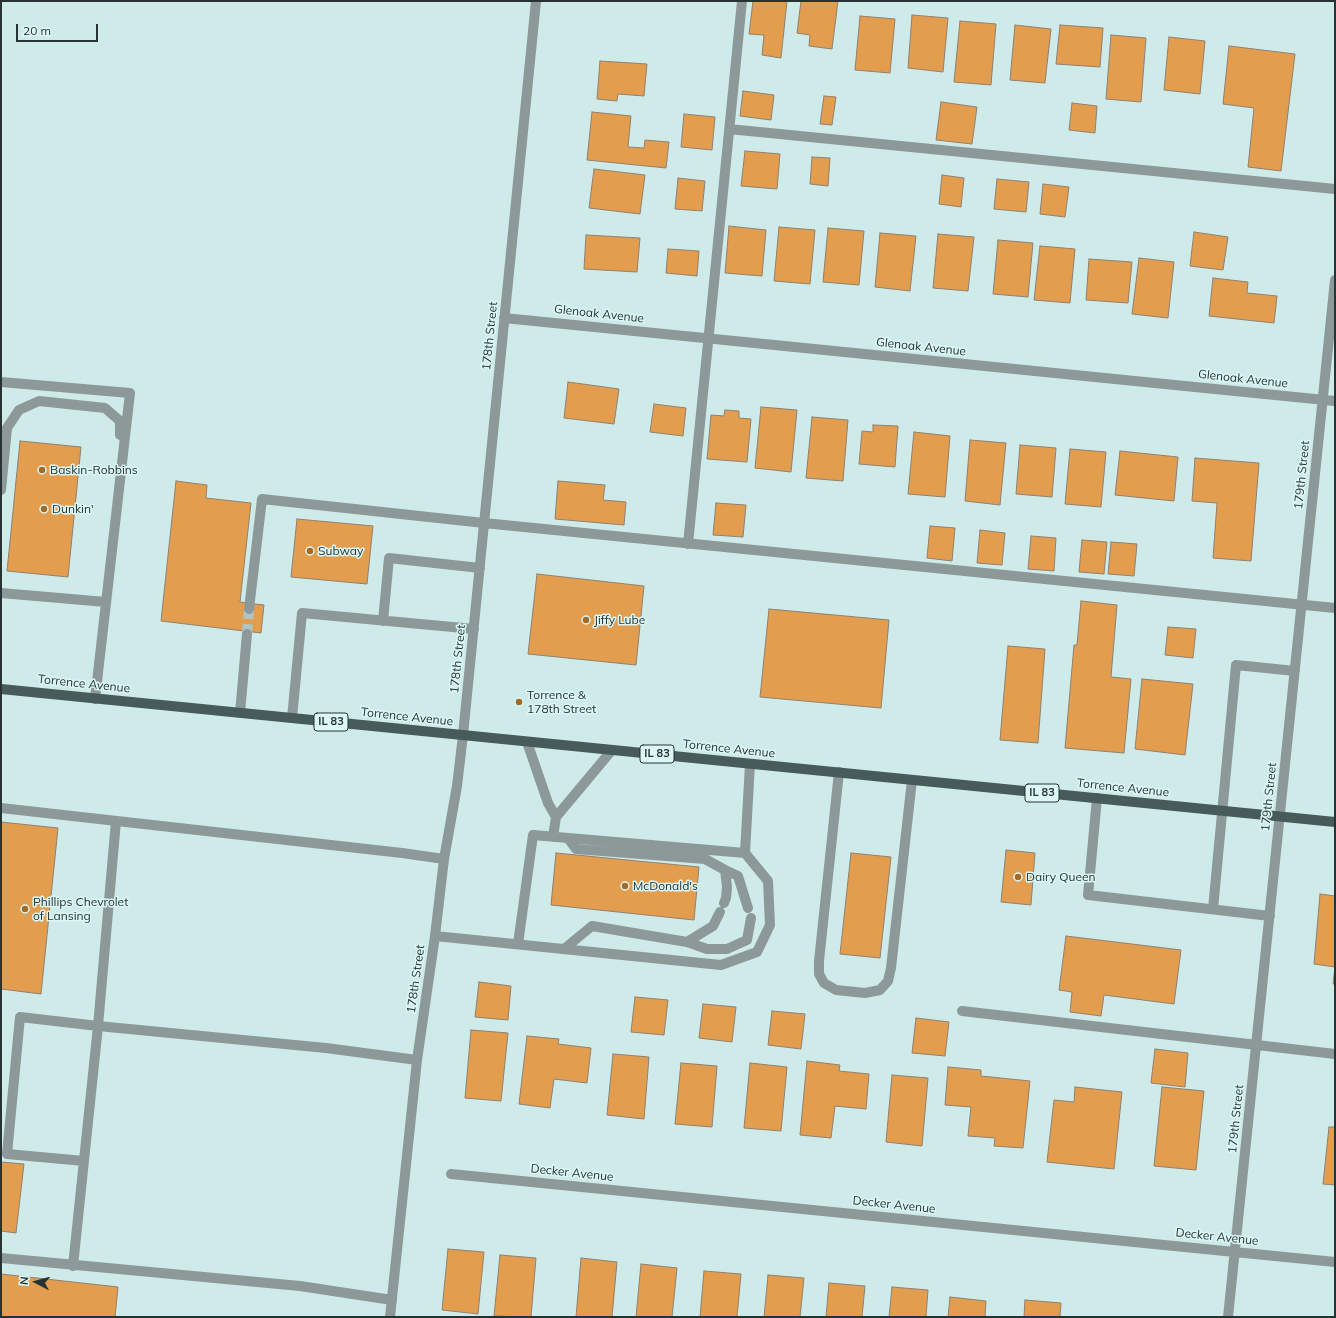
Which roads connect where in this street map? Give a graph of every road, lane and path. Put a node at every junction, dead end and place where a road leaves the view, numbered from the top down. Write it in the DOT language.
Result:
graph roads {
  1 [pos="536,1"];
  2 [pos="742,1"];
  3 [pos="729,129"];
  4 [pos="1335,189"];
  5 [pos="1335,280"];
  6 [pos="504,318"];
  7 [pos="708,338"];
  8 [pos="1,382"];
  9 [pos="1323,400"];
  10 [pos="1335,401"];
  11 [pos="120,481"];
  12 [pos="1,490"];
  13 [pos="484,523"];
  14 [pos="688,544"];
  15 [pos="480,568"];
  16 [pos="1,593"];
  17 [pos="106,602"];
  18 [pos="1302,605"];
  19 [pos="1335,608"];
  20 [pos="250,609"];
  21 [pos="383,621"];
  22 [pos="474,630"];
  23 [pos="247,634"];
  24 [pos="1295,671"];
  25 [pos="1,689"];
  26 [pos="95,699"];
  27 [pos="240,713"];
  28 [pos="292,718"];
  29 [pos="463,735"];
  30 [pos="527,742"];
  31 [pos="612,750"];
  32 [pos="750,764"];
  33 [pos="839,772"];
  34 [pos="912,780"];
  35 [pos="1097,798"];
  36 [pos="1,808"];
  37 [pos="1222,811"];
  38 [pos="1280,816"];
  39 [pos="556,817"];
  40 [pos="116,821"];
  41 [pos="1335,822"];
  42 [pos="553,837"];
  43 [pos="568,838"];
  44 [pos="744,853"];
  45 [pos="444,859"];
  46 [pos="725,870"];
  47 [pos="1213,909"];
  48 [pos="1270,916"];
  49 [pos="435,936"];
  50 [pos="687,942"];
  51 [pos="518,944"];
  52 [pos="564,949"];
  53 [pos="962,1011"];
  54 [pos="98,1026"];
  55 [pos="1256,1045"];
  56 [pos="1335,1054"];
  57 [pos="417,1060"];
  58 [pos="84,1161"];
  59 [pos="451,1174"];
  60 [pos="1235,1252"];
  61 [pos="1,1258"];
  62 [pos="1335,1262"];
  63 [pos="73,1266"];
  64 [pos="392,1300"];
  65 [pos="390,1317"];
  66 [pos="1228,1317"];
  1 -- 6 [label="street, 178th Street"];
  2 -- 3 [label="street"];
  3 -- 4 [label="street"];
  3 -- 7 [label="street"];
  5 -- 9 [label="street, 179th Street"];
  6 -- 7 [label="street, Glenoak Avenue"];
  6 -- 13 [label="street, 178th Street"];
  7 -- 9 [label="street, Glenoak Avenue"];
  7 -- 14 [label="street"];
  8 -- 11 [label="street"];
  9 -- 10 [label="street, Glenoak Avenue"];
  9 -- 18 [label="street, 179th Street"];
  11 -- 12 [label="street"];
  11 -- 17 [label="street"];
  13 -- 14 [label="street"];
  13 -- 15 [label="street, 178th Street"];
  13 -- 20 [label="street"];
  14 -- 18 [label="street"];
  15 -- 21 [label="street"];
  15 -- 22 [label="street, 178th Street"];
  16 -- 17 [label="street"];
  17 -- 26 [label="street"];
  18 -- 19 [label="street"];
  18 -- 24 [label="street, 179th Street"];
  21 -- 22 [label="street"];
  21 -- 28 [label="street"];
  22 -- 29 [label="street, 178th Street"];
  23 -- 27 [label="street"];
  24 -- 37 [label="street"];
  24 -- 38 [label="street, 179th Street"];
  25 -- 26 [label="main road, Torrence Avenue / IL 83"];
  26 -- 27 [label="main road, Torrence Avenue / IL 83"];
  27 -- 28 [label="main road, Torrence Avenue / IL 83"];
  28 -- 29 [label="main road, Torrence Avenue / IL 83"];
  29 -- 30 [label="main road, Torrence Avenue / IL 83"];
  29 -- 45 [label="street, 178th Street"];
  30 -- 31 [label="main road, Torrence Avenue / IL 83"];
  30 -- 39 [label="street"];
  31 -- 32 [label="main road, Torrence Avenue / IL 83"];
  31 -- 39 [label="street"];
  32 -- 33 [label="main road, Torrence Avenue / IL 83"];
  32 -- 44 [label="street"];
  33 -- 34 [label="main road, Torrence Avenue / IL 83"];
  33 -- 34 [label="street"];
  34 -- 35 [label="main road, Torrence Avenue / IL 83"];
  35 -- 37 [label="main road, Torrence Avenue / IL 83"];
  35 -- 47 [label="street"];
  36 -- 40 [label="street"];
  37 -- 38 [label="main road, Torrence Avenue / IL 83"];
  37 -- 47 [label="street"];
  38 -- 41 [label="main road, Torrence Avenue / IL 83"];
  38 -- 48 [label="street, 179th Street"];
  39 -- 42 [label="street"];
  40 -- 45 [label="street"];
  40 -- 54 [label="street"];
  42 -- 43 [label="street"];
  42 -- 51 [label="street"];
  43 -- 44 [label="street"];
  43 -- 46 [label="street"];
  44 -- 52 [label="street"];
  45 -- 49 [label="street, 178th Street"];
  46 -- 50 [label="street"];
  46 -- 50 [label="street"];
  47 -- 48 [label="street"];
  48 -- 55 [label="street, 179th Street"];
  49 -- 51 [label="street"];
  49 -- 57 [label="street, 178th Street"];
  50 -- 52 [label="street"];
  51 -- 52 [label="street"];
  53 -- 55 [label="street"];
  54 -- 57 [label="street"];
  54 -- 58 [label="street"];
  54 -- 58 [label="street"];
  55 -- 56 [label="street"];
  55 -- 60 [label="street, 179th Street"];
  57 -- 64 [label="street, 178th Street"];
  58 -- 63 [label="street"];
  59 -- 60 [label="street, Decker Avenue"];
  60 -- 62 [label="street, Decker Avenue"];
  60 -- 66 [label="street, 179th Street"];
  61 -- 63 [label="street"];
  63 -- 64 [label="street"];
  64 -- 65 [label="street, 178th Street"];
}
